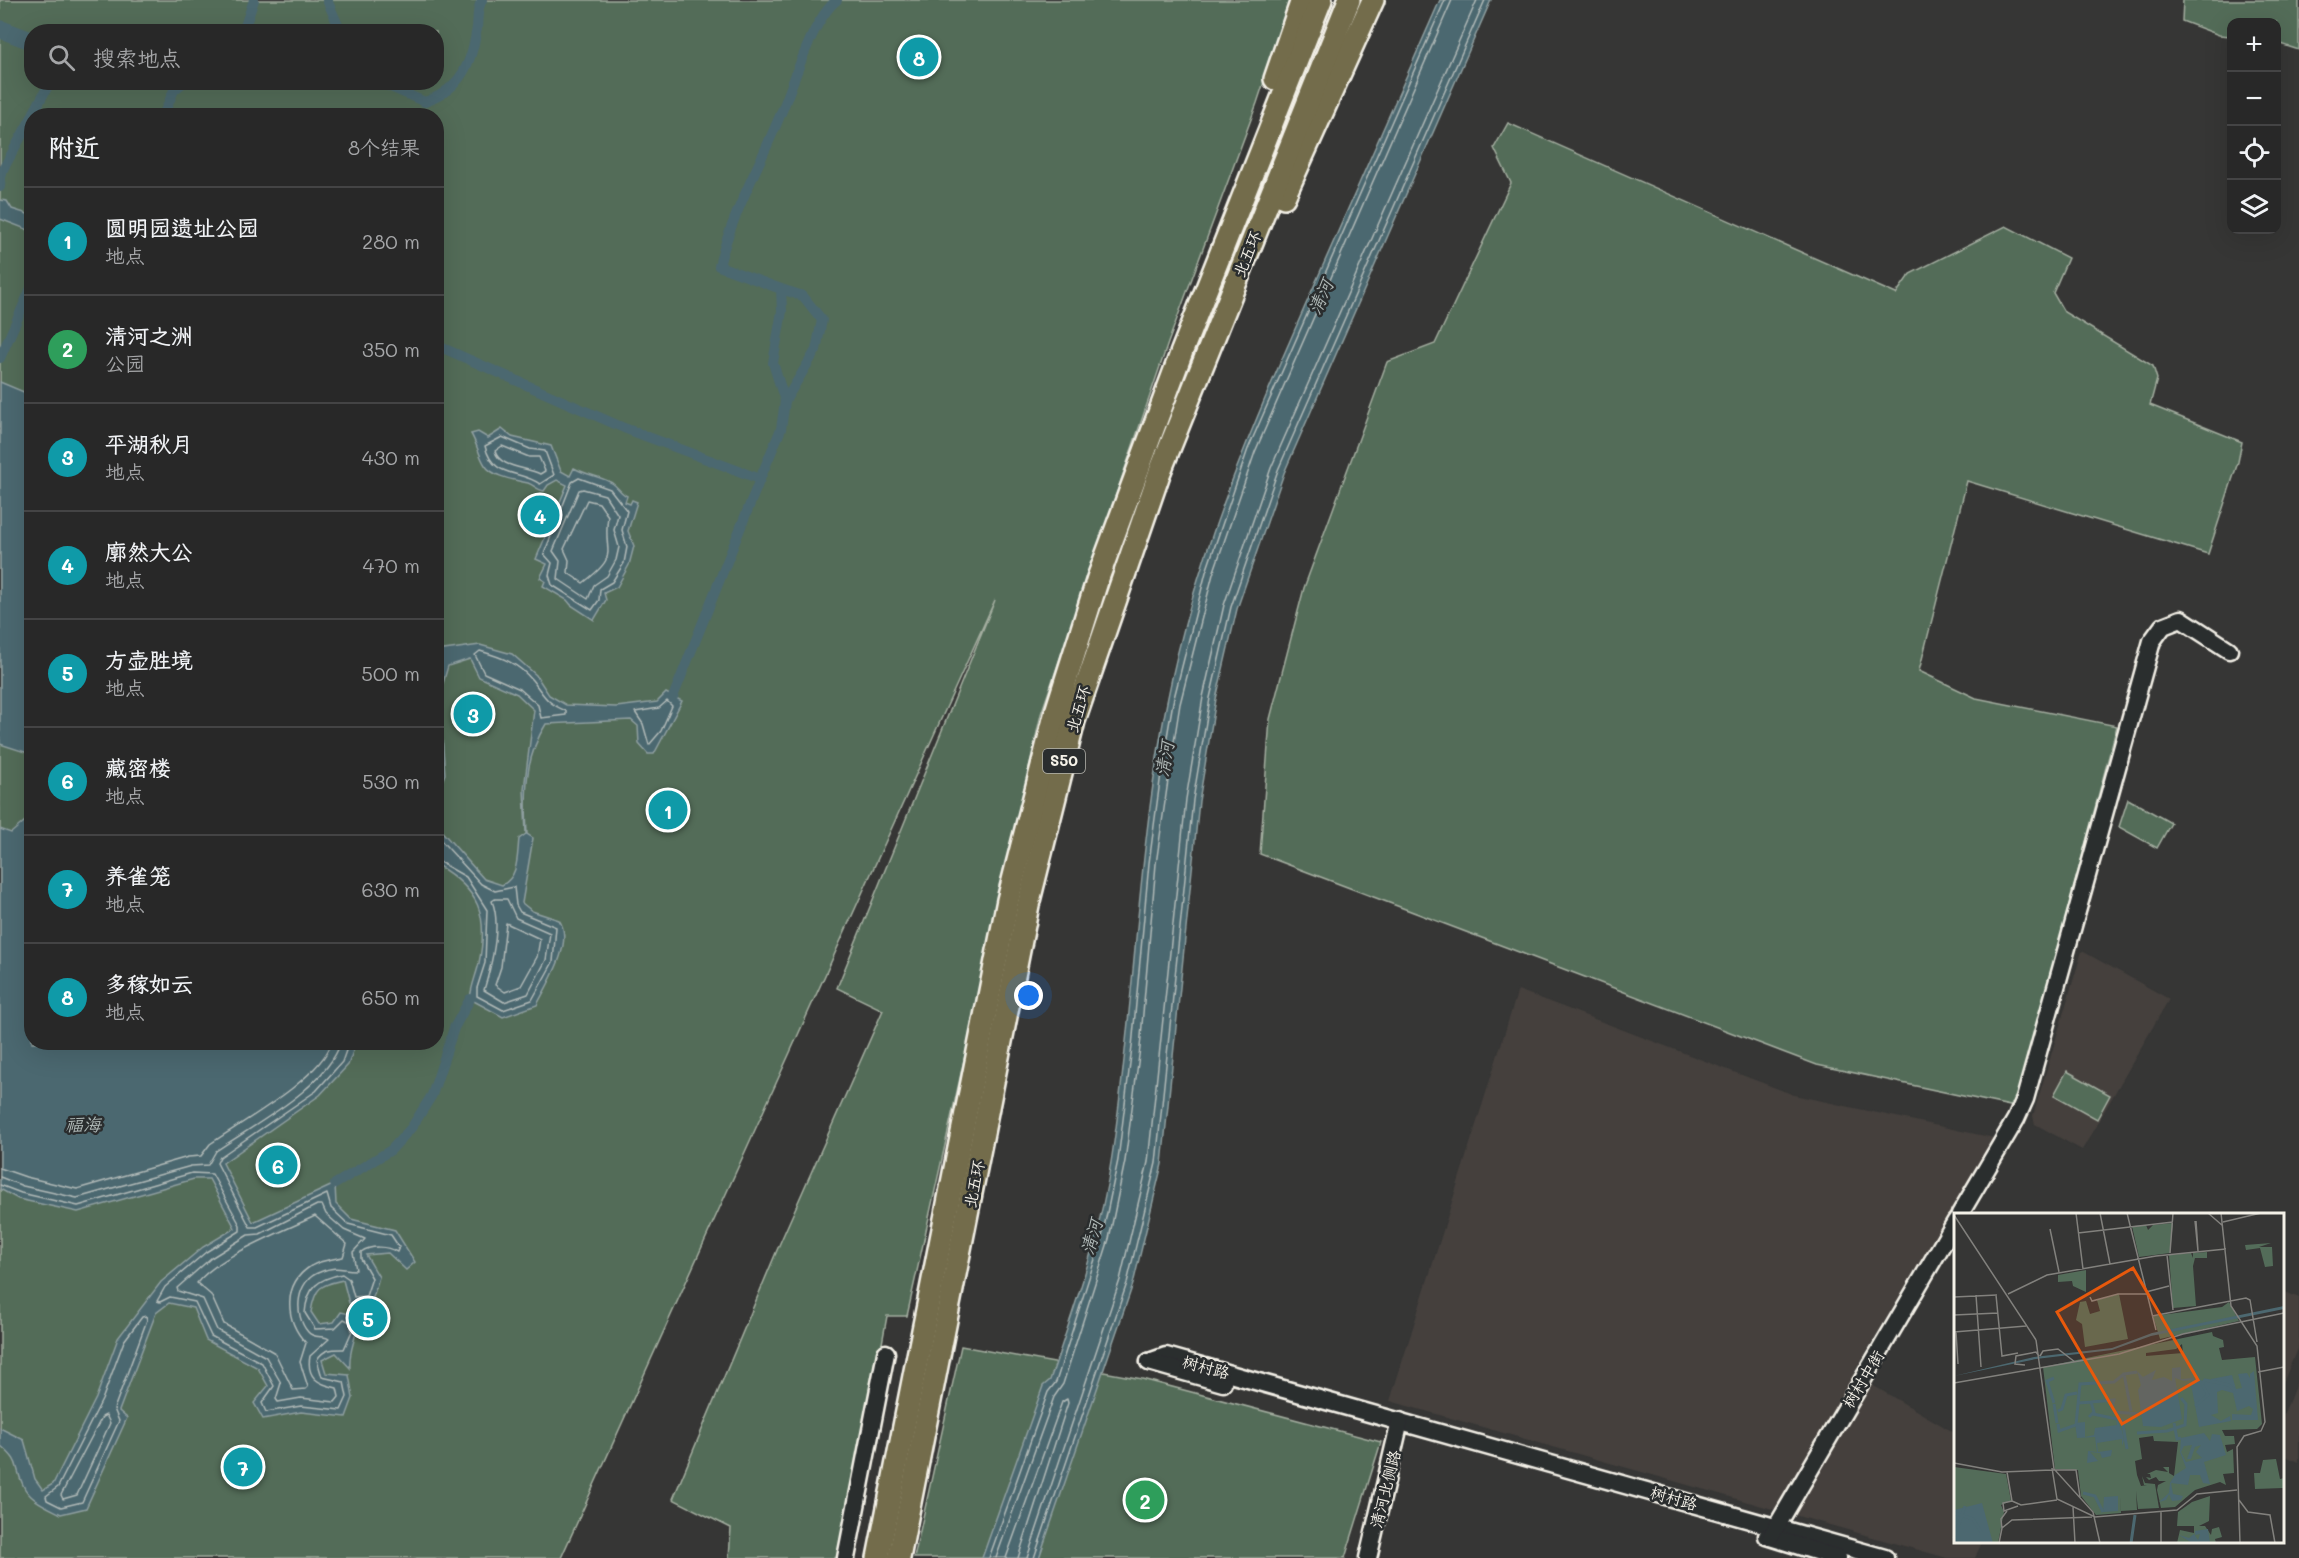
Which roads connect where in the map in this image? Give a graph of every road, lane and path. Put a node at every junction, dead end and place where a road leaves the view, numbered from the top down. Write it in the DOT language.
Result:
graph roads {
  1 [pos="1302,0"];
  2 [pos="1321,0"];
  3 [pos="1349,0"];
  4 [pos="1354,0"];
  5 [pos="1373,0"];
  6 [pos="1321,72"];
  7 [pos="1182,351"];
  8 [pos="1204,359"];
  9 [pos="2229,650"];
  10 [pos="1960,1213"];
  11 [pos="1954,1224"];
  12 [pos="886,1353"];
  13 [pos="1400,1426"];
  14 [pos="1773,1532"];
  15 [pos="1803,1553"];
  16 [pos="846,1558"];
  17 [pos="878,1558"];
  18 [pos="899,1558"];
  19 [pos="1368,1558"];
  20 [pos="1838,1558"];
  21 [pos="1885,1558"];
  1 -- 7 [label="highway"];
  2 -- 7 [label="highway, 北五环 / S50"];
  3 -- 6 [label="highway, 北五环 / S50"];
  4 -- 6 [label="highway"];
  5 -- 8 [label="highway"];
  6 -- 8 [label="highway, 北五环 / S50"];
  7 -- 17 [label="highway, 北五环 / S50"];
  8 -- 18 [label="highway, 北五环 / S50"];
  9 -- 10 [label="street"];
  11 -- 14 [label="street, 树村中街"];
  12 -- 16 [label="street"];
  13 -- 13 [label="street, 树村路"];
  13 -- 14 [label="street, 树村路"];
  13 -- 19 [label="street, 清河北侧路"];
  14 -- 15 [label="street, 树村路"];
  14 -- 21 [label="street, 树村路"];
  15 -- 20 [label="street, 树村路"];
}
